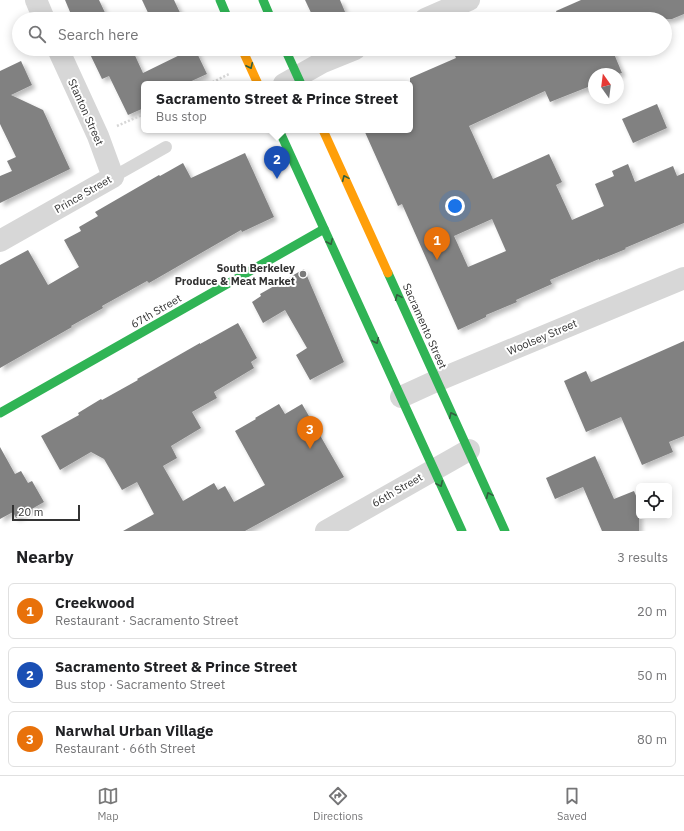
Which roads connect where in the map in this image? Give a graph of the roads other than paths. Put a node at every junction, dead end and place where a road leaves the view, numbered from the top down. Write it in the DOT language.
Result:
graph roads {
  1 [pos="36,0"];
  2 [pos="220,0"];
  3 [pos="263,0"];
  4 [pos="469,0"];
  5 [pos="41,12"];
  6 [pos="225,12"];
  7 [pos="269,12"];
  8 [pos="441,12"];
  9 [pos="61,56"];
  10 [pos="245,56"];
  11 [pos="287,56"];
  12 [pos="338,56"];
  13 [pos="257,81"];
  14 [pos="294,81"];
  15 [pos="281,133"];
  16 [pos="324,133"];
  17 [pos="166,147"];
  18 [pos="113,177"];
  19 [pos="324,229"];
  20 [pos="0,241"];
  21 [pos="684,278"];
  22 [pos="436,381"];
  23 [pos="401,397"];
  24 [pos="0,413"];
  25 [pos="469,450"];
  26 [pos="434,470"];
  27 [pos="326,531"];
  28 [pos="462,531"];
  29 [pos="506,531"];
  1 -- 5 [label="street"];
  2 -- 6 [label="street"];
  3 -- 7 [label="street"];
  4 -- 8 [label="street"];
  9 -- 18 [label="street, Stanton Street"];
  10 -- 13 [label="street, one-way"];
  11 -- 14 [label="street"];
  12 -- 14 [label="street"];
  15 -- 19 [label="street"];
  22 -- 16 [label="street, Sacramento Street, one-way"];
  17 -- 18 [label="lane, Prince Street"];
  18 -- 20 [label="street, Prince Street"];
  19 -- 23 [label="street, one-way"];
  19 -- 24 [label="street, 67th Street"];
  21 -- 22 [label="street, Woolsey Street"];
  22 -- 23 [label="street, Woolsey Street"];
  25 -- 22 [label="street, Sacramento Street, one-way"];
  23 -- 26 [label="street"];
  25 -- 26 [label="street, 66th Street"];
  29 -- 25 [label="street, Sacramento Street, one-way"];
  26 -- 27 [label="street, 66th Street"];
  26 -- 28 [label="street, one-way"];
}
